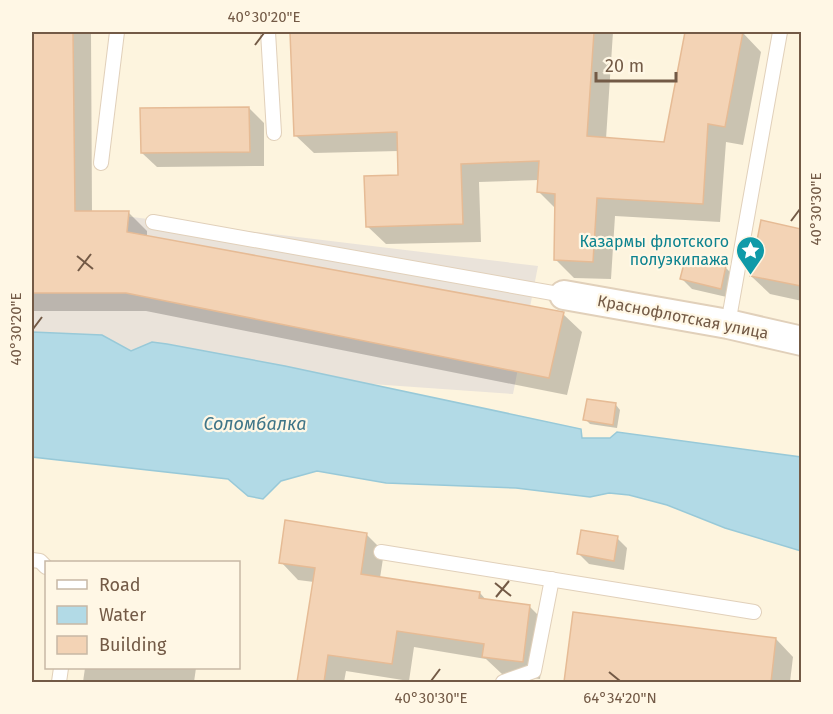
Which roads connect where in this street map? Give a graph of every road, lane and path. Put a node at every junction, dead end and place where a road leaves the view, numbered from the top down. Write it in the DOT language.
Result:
graph roads {
  1 [pos="117,32"];
  2 [pos="268,32"];
  3 [pos="780,32"];
  4 [pos="274,133"];
  5 [pos="101,163"];
  6 [pos="153,222"];
  7 [pos="564,295"];
  8 [pos="728,324"];
  9 [pos="801,341"];
  10 [pos="381,552"];
  11 [pos="32,560"];
  12 [pos="45,566"];
  13 [pos="552,579"];
  14 [pos="754,612"];
  15 [pos="503,682"];
  1 -- 5 [label="lane"];
  2 -- 4 [label="lane"];
  3 -- 8 [label="lane"];
  6 -- 7 [label="lane"];
  7 -- 8 [label="street, Краснофлотская улица"];
  8 -- 9 [label="street, Краснофлотская улица"];
  10 -- 13 [label="lane"];
  11 -- 12 [label="lane"];
  13 -- 14 [label="lane"];
  13 -- 15 [label="lane"];
}
